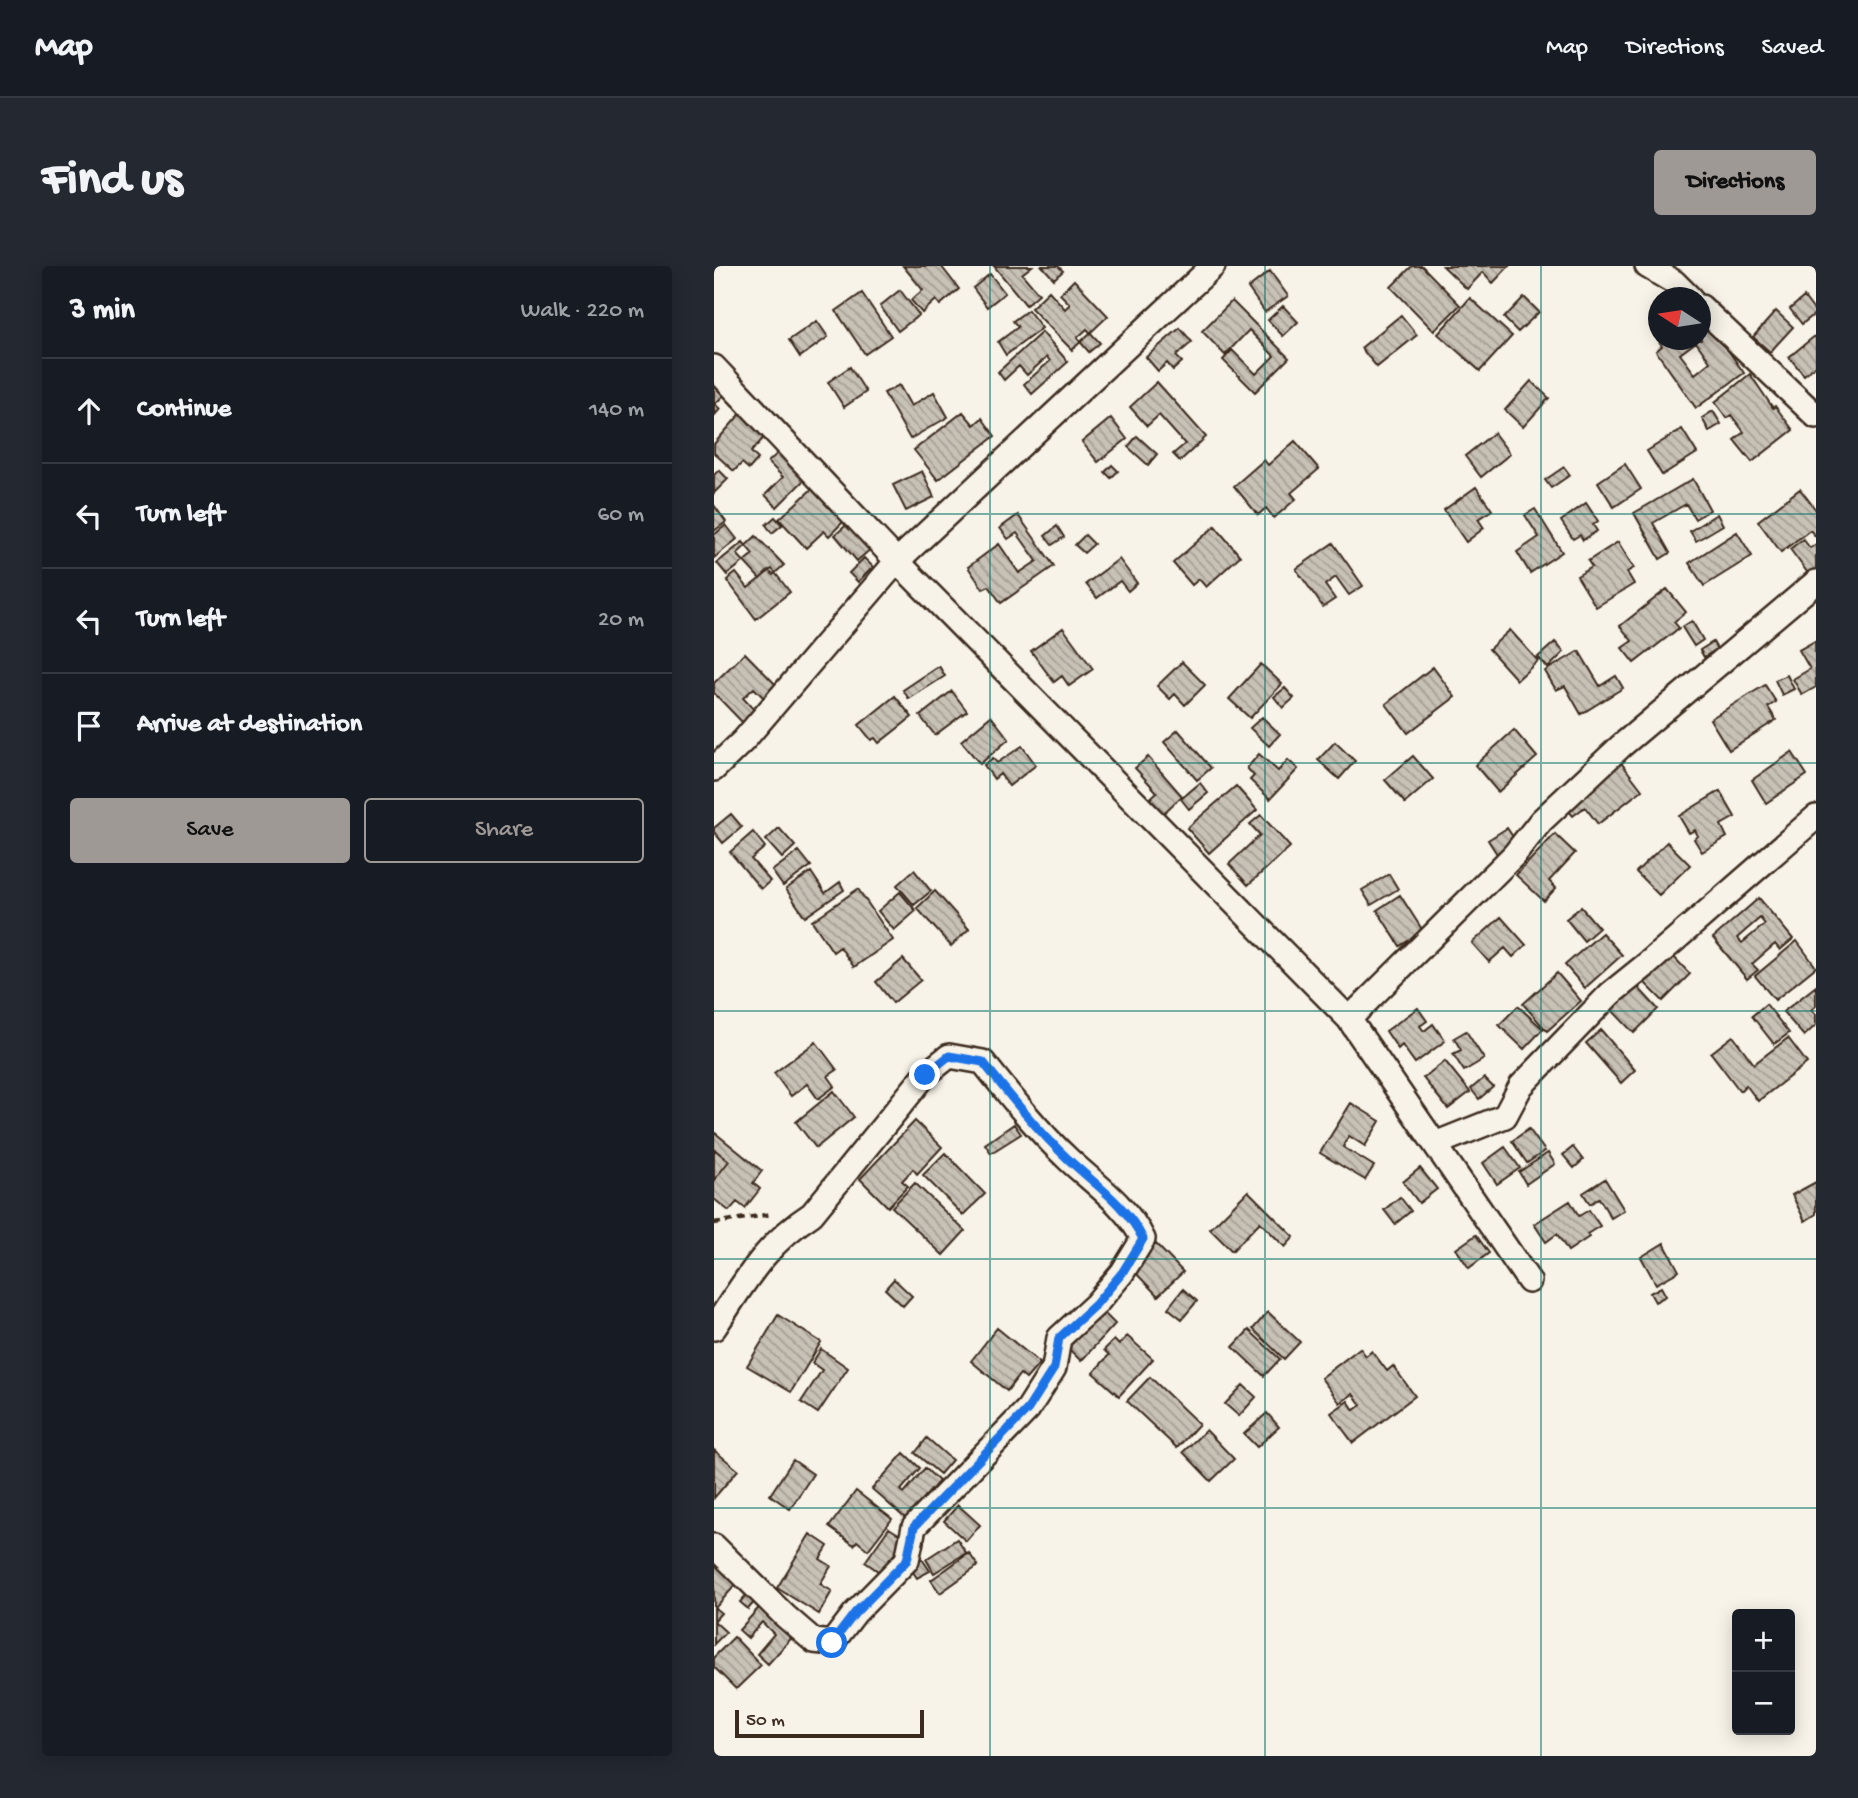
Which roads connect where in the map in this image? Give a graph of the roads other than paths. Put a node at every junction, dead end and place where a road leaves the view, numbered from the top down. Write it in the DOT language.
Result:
graph roads {
  1 [pos="1213,266"];
  2 [pos="1647,266"];
  3 [pos="1679,287"];
  4 [pos="1711,317"];
  5 [pos="714,368"];
  6 [pos="1816,415"];
  7 [pos="897,561"];
  8 [pos="1816,582"];
  9 [pos="714,769"];
  10 [pos="1816,817"];
  11 [pos="1349,1018"];
  12 [pos="1435,1144"];
  13 [pos="1529,1281"];
  14 [pos="714,1328"];
  15 [pos="714,1546"];
  1 -- 7 [label="street"];
  2 -- 3 [label="street"];
  4 -- 6 [label="street"];
  5 -- 7 [label="street"];
  7 -- 9 [label="street"];
  7 -- 11 [label="street"];
  8 -- 11 [label="street"];
  10 -- 12 [label="street"];
  11 -- 12 [label="street"];
  12 -- 13 [label="street"];
  14 -- 15 [label="street"];
}
